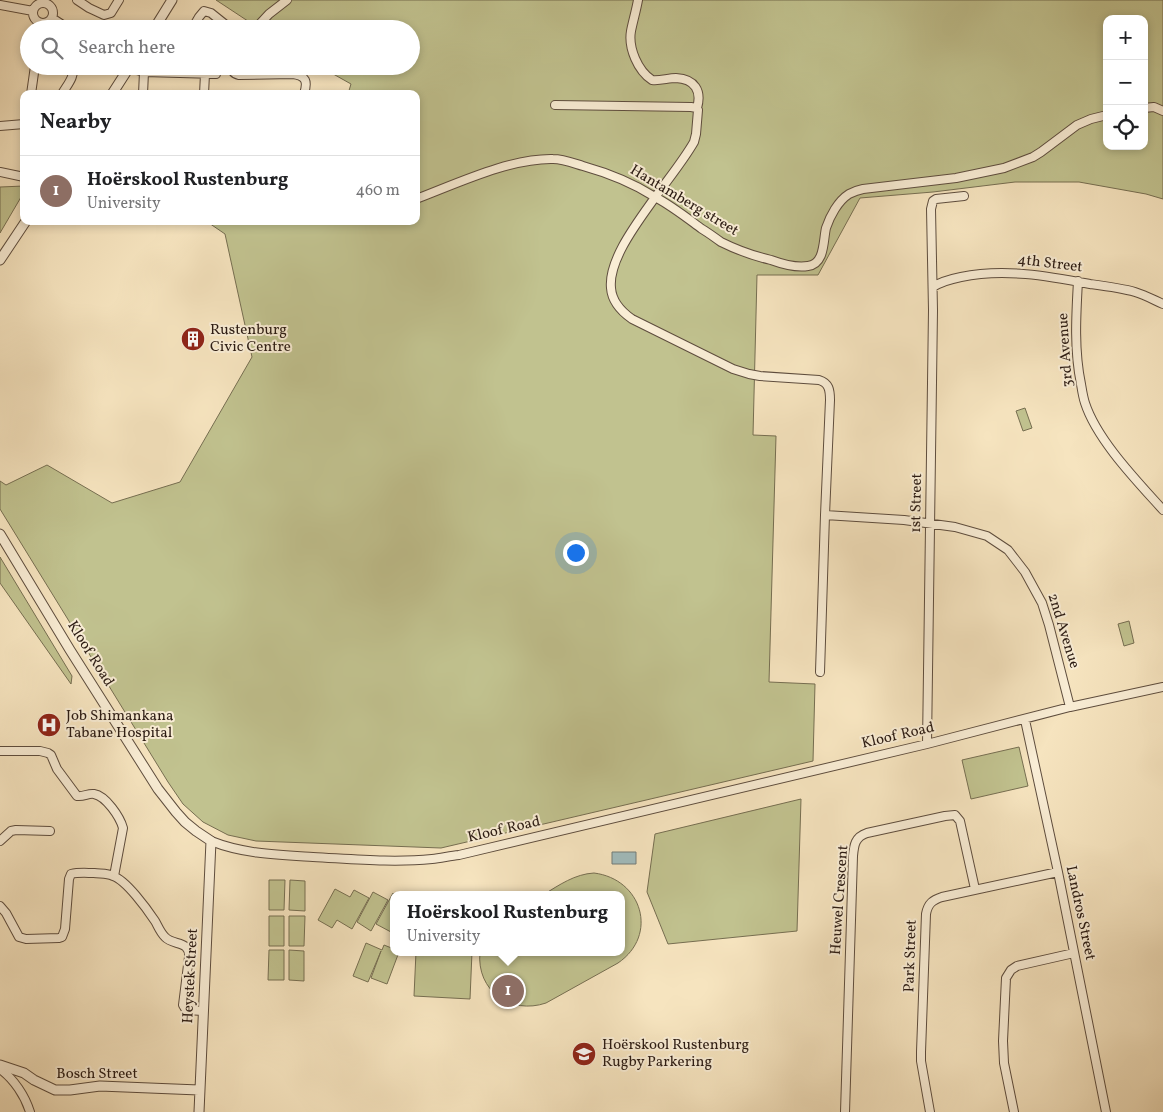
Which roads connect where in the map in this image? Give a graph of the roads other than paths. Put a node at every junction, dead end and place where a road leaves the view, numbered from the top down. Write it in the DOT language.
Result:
graph roads {
  1 [pos="76,0"];
  2 [pos="119,0"];
  3 [pos="172,0"];
  4 [pos="287,0"];
  5 [pos="638,0"];
  6 [pos="46,2"];
  7 [pos="0,5"];
  8 [pos="32,11"];
  9 [pos="52,18"];
  10 [pos="35,20"];
  11 [pos="55,20"];
  12 [pos="160,20"];
  13 [pos="198,20"];
  14 [pos="220,20"];
  15 [pos="263,20"];
  16 [pos="34,75"];
  17 [pos="73,75"];
  18 [pos="124,75"];
  19 [pos="144,75"];
  20 [pos="204,75"];
  21 [pos="299,75"];
  22 [pos="32,90"];
  23 [pos="64,90"];
  24 [pos="115,90"];
  25 [pos="143,90"];
  26 [pos="204,90"];
  27 [pos="305,90"];
  28 [pos="555,105"];
  29 [pos="697,108"];
  30 [pos="1148,108"];
  31 [pos="1163,111"];
  32 [pos="1103,116"];
  33 [pos="20,124"];
  34 [pos="0,126"];
  35 [pos="0,172"];
  36 [pos="20,176"];
  37 [pos="964,196"];
  38 [pos="420,197"];
  39 [pos="656,197"];
  40 [pos="23,225"];
  41 [pos="0,260"];
  42 [pos="1078,281"];
  43 [pos="933,287"];
  44 [pos="1163,304"];
  45 [pos="1163,510"];
  46 [pos="825,515"];
  47 [pos="930,523"];
  48 [pos="0,534"];
  49 [pos="820,672"];
  50 [pos="1163,687"];
  51 [pos="1070,707"];
  52 [pos="1025,720"];
  53 [pos="927,744"];
  54 [pos="0,750"];
  55 [pos="50,831"];
  56 [pos="0,841"];
  57 [pos="211,841"];
  58 [pos="1058,872"];
  59 [pos="114,876"];
  60 [pos="974,889"];
  61 [pos="0,906"];
  62 [pos="1074,953"];
  63 [pos="203,1011"];
  64 [pos="0,1065"];
  65 [pos="0,1069"];
  66 [pos="199,1090"];
  67 [pos="30,1112"];
  68 [pos="198,1112"];
  69 [pos="845,1112"];
  70 [pos="930,1112"];
  71 [pos="1014,1112"];
  72 [pos="1106,1112"];
  1 -- 2 [label="street"];
  3 -- 12 [label="street"];
  4 -- 15 [label="street"];
  5 -- 29 [label="street"];
  6 -- 8 [label="street"];
  6 -- 9 [label="street"];
  7 -- 8 [label="street"];
  8 -- 10 [label="street"];
  9 -- 11 [label="street"];
  13 -- 14 [label="street"];
  16 -- 22 [label="street"];
  17 -- 23 [label="street"];
  18 -- 24 [label="street"];
  19 -- 25 [label="street"];
  20 -- 26 [label="street"];
  21 -- 27 [label="street"];
  28 -- 29 [label="street"];
  29 -- 39 [label="street"];
  30 -- 31 [label="street"];
  32 -- 39 [label="street, Hantamberg street"];
  33 -- 34 [label="street"];
  35 -- 36 [label="street"];
  37 -- 43 [label="street, 1st Street"];
  38 -- 39 [label="street, Hantamberg street"];
  39 -- 46 [label="street"];
  40 -- 41 [label="street"];
  42 -- 43 [label="street, 4th Street"];
  42 -- 44 [label="street, 4th Street"];
  42 -- 45 [label="street, 3rd Avenue"];
  43 -- 47 [label="street, 1st Street"];
  46 -- 47 [label="street, 2nd Avenue"];
  46 -- 49 [label="street"];
  47 -- 51 [label="street, 2nd Avenue"];
  47 -- 53 [label="street, 1st Street"];
  48 -- 57 [label="street, Kloof Road"];
  50 -- 51 [label="street, Kloof Road"];
  51 -- 52 [label="street, Kloof Road"];
  52 -- 53 [label="street, Kloof Road"];
  52 -- 58 [label="street, Landros Street"];
  53 -- 57 [label="street, Kloof Road"];
  54 -- 59 [label="street"];
  55 -- 56 [label="street"];
  57 -- 63 [label="street, Heystek Street"];
  58 -- 60 [label="street, Park Street"];
  58 -- 62 [label="street, Landros Street"];
  59 -- 61 [label="street"];
  59 -- 63 [label="street"];
  60 -- 69 [label="street, Heuwel Crescent"];
  60 -- 70 [label="street, Park Street"];
  62 -- 71 [label="street"];
  62 -- 72 [label="street, Landros Street"];
  63 -- 66 [label="street, Heystek Street"];
  64 -- 66 [label="street, Bosch Street"];
  65 -- 67 [label="street"];
  66 -- 68 [label="street, Heystek Street"];
}
